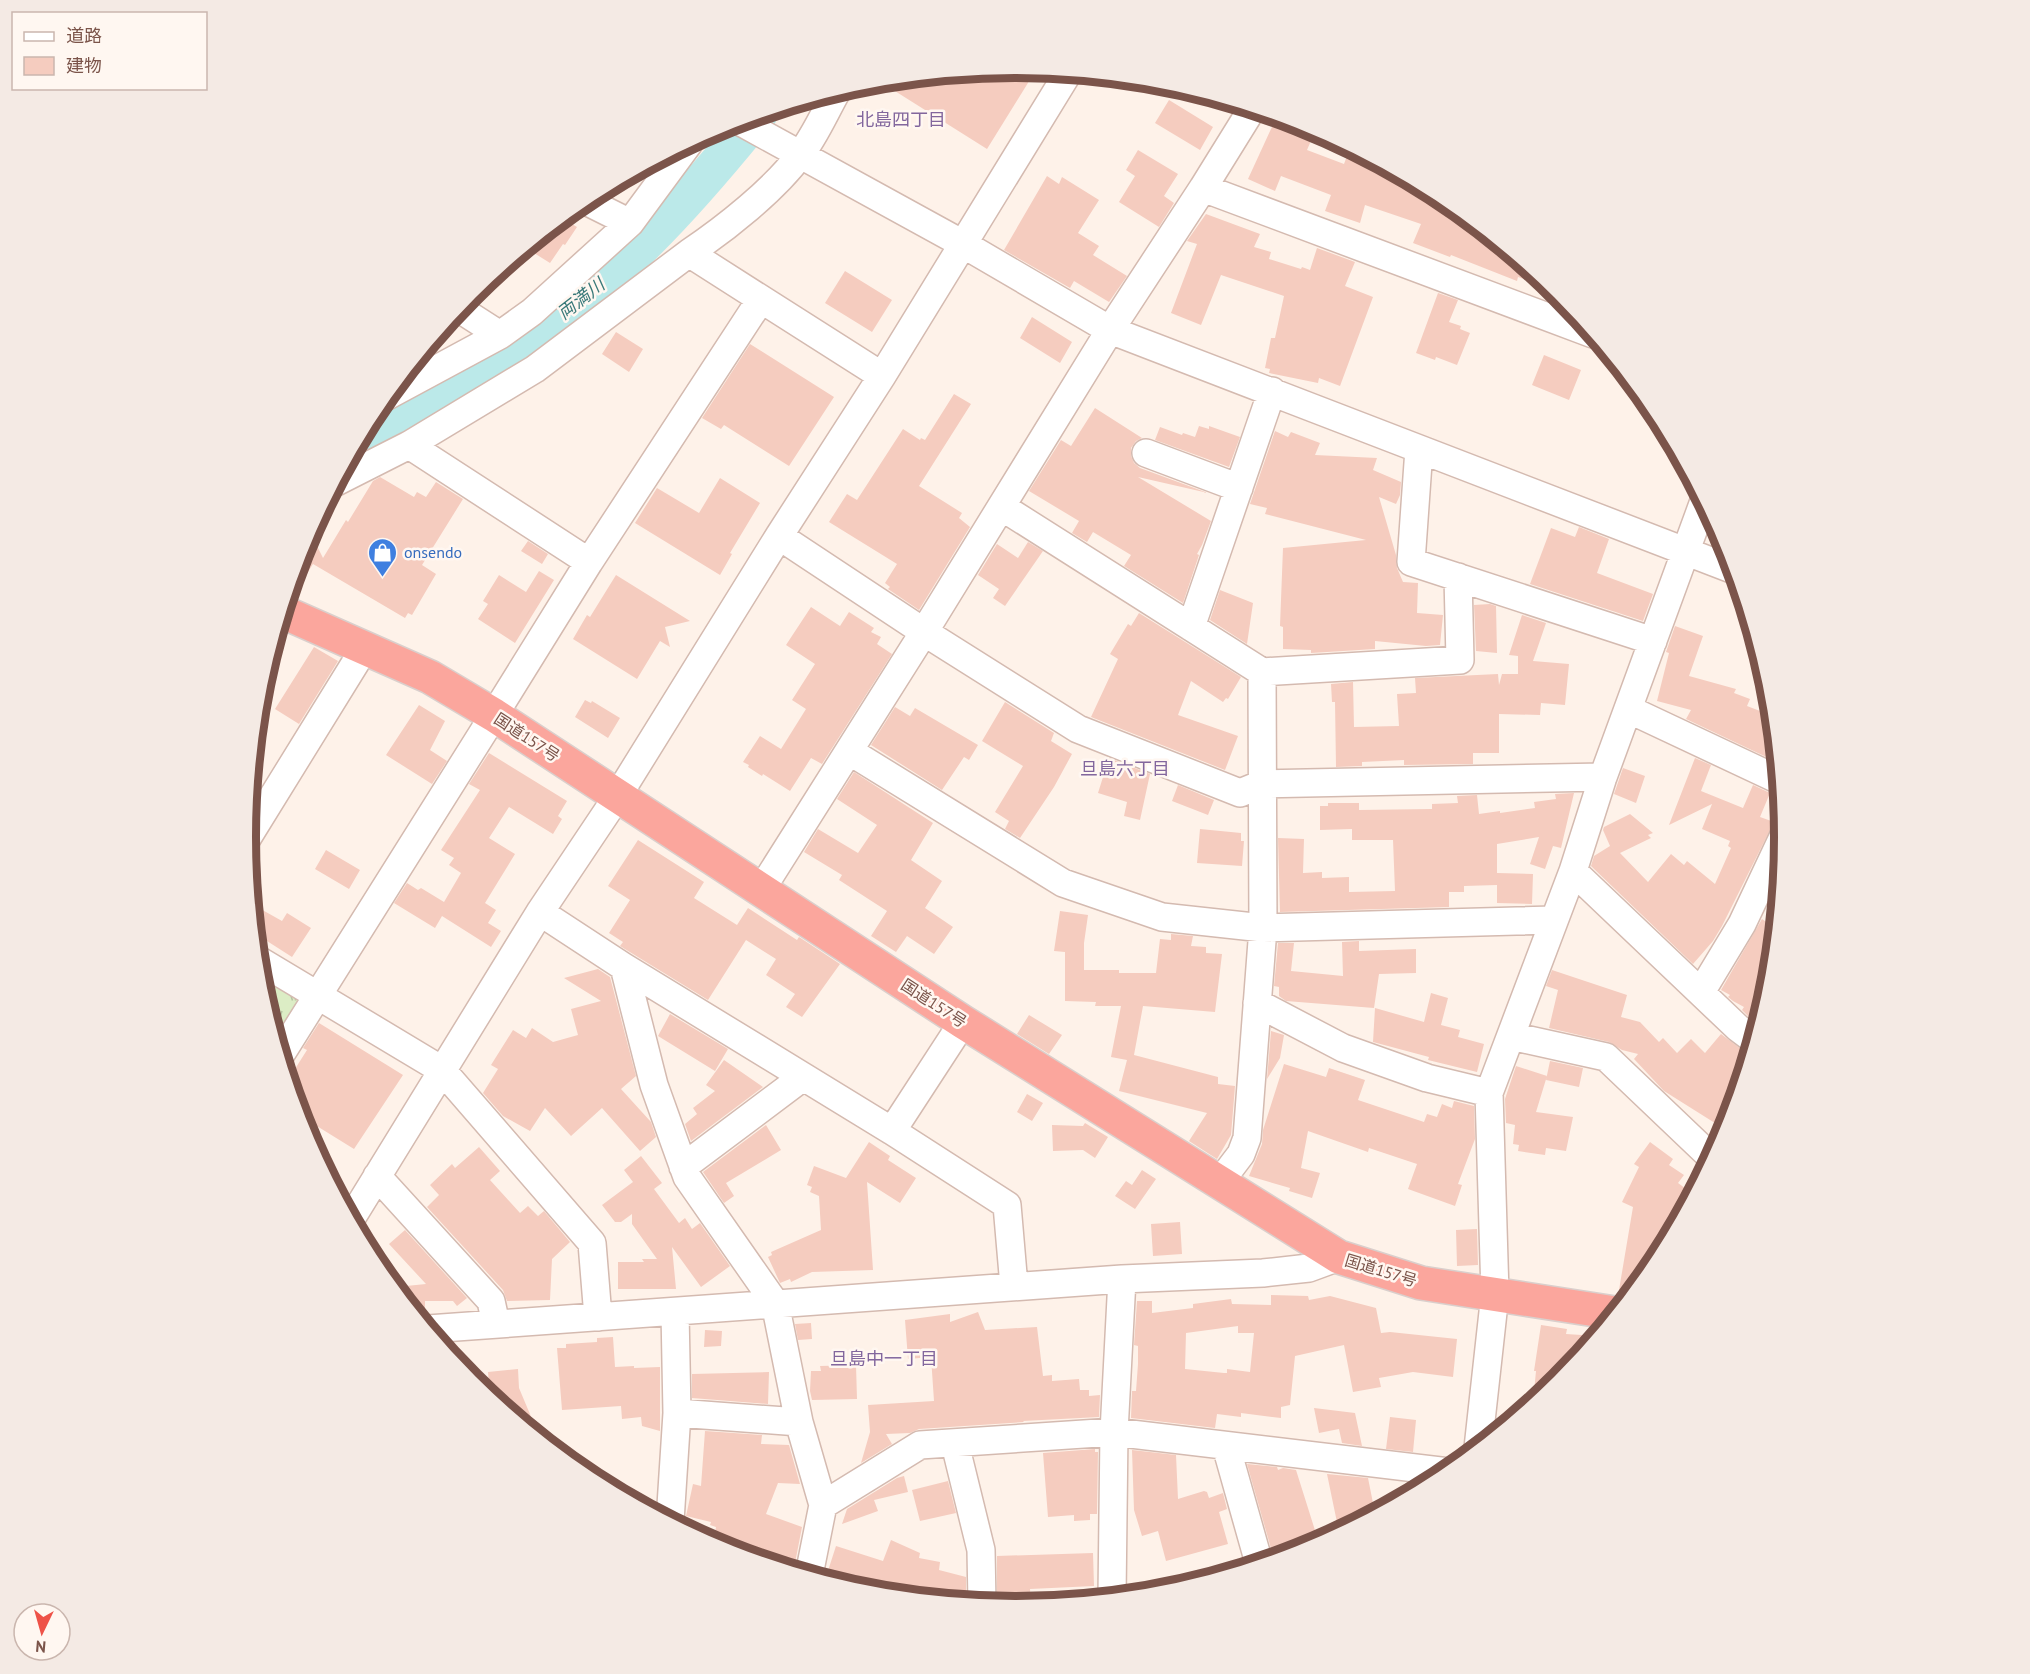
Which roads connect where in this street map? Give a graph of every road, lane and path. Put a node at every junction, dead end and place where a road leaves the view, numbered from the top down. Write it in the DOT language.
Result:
graph roads {
  1 [pos="1064,80"];
  2 [pos="831,101"];
  3 [pos="1248,115"];
  4 [pos="749,127"];
  5 [pos="801,155"];
  6 [pos="680,156"];
  7 [pos="1203,188"];
  8 [pos="594,205"];
  9 [pos="630,223"];
  10 [pos="963,244"];
  11 [pos="689,253"];
  12 [pos="761,299"];
  13 [pos="465,314"];
  14 [pos="1578,328"];
  15 [pos="1110,330"];
  16 [pos="500,335"];
  17 [pos="882,376"];
  18 [pos="404,387"];
  19 [pos="1272,391"];
  20 [pos="409,445"];
  21 [pos="1419,449"];
  22 [pos="1146,453"];
  23 [pos="348,476"];
  24 [pos="1239,488"];
  25 [pos="1002,507"];
  26 [pos="1700,511"];
  27 [pos="779,536"];
  28 [pos="1686,552"];
  29 [pos="589,562"];
  30 [pos="1723,566"];
  31 [pos="1458,577"];
  32 [pos="290,615"];
  33 [pos="1191,627"];
  34 [pos="924,632"];
  35 [pos="1653,641"];
  36 [pos="364,649"];
  37 [pos="1262,672"];
  38 [pos="1628,709"];
  39 [pos="494,715"];
  40 [pos="849,750"];
  41 [pos="1771,776"];
  42 [pos="1603,777"];
  43 [pos="1263,784"];
  44 [pos="617,797"];
  45 [pos="257,823"];
  46 [pos="1773,858"];
  47 [pos="1573,871"];
  48 [pos="761,890"];
  49 [pos="540,912"];
  50 [pos="1554,920"];
  51 [pos="1263,927"];
  52 [pos="267,965"];
  53 [pos="624,967"];
  54 [pos="1701,992"];
  55 [pos="318,995"];
  56 [pos="1257,1003"];
  57 [pos="963,1022"];
  58 [pos="1747,1035"];
  59 [pos="1511,1036"];
  60 [pos="286,1046"];
  61 [pos="442,1070"];
  62 [pos="803,1077"];
  63 [pos="1489,1093"];
  64 [pos="892,1131"];
  65 [pos="1705,1152"];
  66 [pos="683,1167"];
  67 [pos="377,1176"];
  68 [pos="1219,1183"];
  69 [pos="356,1212"];
  70 [pos="1339,1257"];
  71 [pos="1122,1279"];
  72 [pos="1014,1286"];
  73 [pos="1495,1294"];
  74 [pos="775,1303"];
  75 [pos="675,1312"];
  76 [pos="1607,1312"];
  77 [pos="598,1317"];
  78 [pos="496,1324"];
  79 [pos="437,1328"];
  80 [pos="677,1413"];
  81 [pos="800,1422"];
  82 [pos="1114,1432"];
  83 [pos="1479,1437"];
  84 [pos="955,1444"];
  85 [pos="1226,1446"];
  86 [pos="1433,1470"];
  87 [pos="823,1504"];
  88 [pos="670,1513"];
  89 [pos="1257,1557"];
  90 [pos="810,1567"];
  91 [pos="1112,1590"];
  92 [pos="982,1595"];
  1 -- 10 [label="street"];
  2 -- 5 [label="street"];
  3 -- 7 [label="street"];
  4 -- 5 [label="street"];
  5 -- 10 [label="street"];
  5 -- 11 [label="street"];
  6 -- 9 [label="street"];
  7 -- 14 [label="street"];
  7 -- 15 [label="street"];
  8 -- 9 [label="street"];
  9 -- 16 [label="street"];
  10 -- 15 [label="street"];
  10 -- 17 [label="street"];
  11 -- 12 [label="street"];
  11 -- 20 [label="street"];
  12 -- 17 [label="street"];
  12 -- 29 [label="street"];
  13 -- 16 [label="street"];
  15 -- 19 [label="street"];
  15 -- 25 [label="street"];
  16 -- 18 [label="street"];
  17 -- 27 [label="street"];
  19 -- 21 [label="street"];
  19 -- 24 [label="street"];
  20 -- 23 [label="street"];
  20 -- 29 [label="street"];
  21 -- 28 [label="street"];
  21 -- 31 [label="street"];
  22 -- 24 [label="street"];
  24 -- 33 [label="street"];
  25 -- 33 [label="street"];
  25 -- 34 [label="street"];
  26 -- 28 [label="street"];
  27 -- 34 [label="street"];
  27 -- 44 [label="street"];
  28 -- 30 [label="street"];
  28 -- 35 [label="street"];
  29 -- 39 [label="street"];
  31 -- 35 [label="street"];
  31 -- 37 [label="street"];
  32 -- 36 [label="highway, 国道157号"];
  33 -- 37 [label="street"];
  34 -- 40 [label="street"];
  34 -- 43 [label="street"];
  35 -- 38 [label="street"];
  36 -- 39 [label="highway, 国道157号"];
  36 -- 45 [label="street"];
  37 -- 43 [label="street"];
  38 -- 41 [label="street"];
  38 -- 42 [label="street"];
  39 -- 44 [label="highway, 国道157号"];
  39 -- 55 [label="street"];
  40 -- 48 [label="street"];
  40 -- 51 [label="street"];
  42 -- 43 [label="street"];
  42 -- 47 [label="street"];
  43 -- 51 [label="street"];
  44 -- 48 [label="highway, 国道157号"];
  44 -- 49 [label="street"];
  46 -- 54 [label="street"];
  47 -- 50 [label="street"];
  47 -- 54 [label="street"];
  48 -- 57 [label="highway, 国道157号"];
  49 -- 53 [label="street"];
  49 -- 61 [label="street"];
  50 -- 51 [label="street"];
  50 -- 59 [label="street"];
  51 -- 56 [label="street"];
  52 -- 55 [label="street"];
  53 -- 62 [label="street"];
  53 -- 66 [label="street"];
  54 -- 58 [label="street"];
  55 -- 60 [label="street"];
  55 -- 61 [label="street"];
  56 -- 63 [label="street"];
  56 -- 68 [label="street"];
  57 -- 64 [label="street"];
  57 -- 68 [label="highway, 国道157号"];
  59 -- 63 [label="street"];
  59 -- 65 [label="street"];
  61 -- 67 [label="street"];
  61 -- 77 [label="street"];
  62 -- 64 [label="street"];
  62 -- 66 [label="street"];
  63 -- 73 [label="street"];
  64 -- 72 [label="street"];
  66 -- 74 [label="street"];
  67 -- 69 [label="street"];
  67 -- 78 [label="street"];
  68 -- 70 [label="highway, 国道157号"];
  70 -- 71 [label="street"];
  70 -- 73 [label="highway, 国道157号"];
  71 -- 72 [label="street"];
  71 -- 82 [label="street"];
  72 -- 74 [label="street"];
  73 -- 76 [label="highway, 国道157号"];
  73 -- 83 [label="street"];
  74 -- 75 [label="street"];
  74 -- 81 [label="street"];
  75 -- 77 [label="street"];
  75 -- 80 [label="street"];
  77 -- 78 [label="street"];
  78 -- 79 [label="street"];
  80 -- 81 [label="street"];
  80 -- 88 [label="street"];
  81 -- 87 [label="street"];
  82 -- 84 [label="street"];
  82 -- 85 [label="street"];
  82 -- 91 [label="street"];
  84 -- 87 [label="street"];
  84 -- 92 [label="street"];
  85 -- 86 [label="street"];
  85 -- 89 [label="street"];
  87 -- 90 [label="street"];
}
